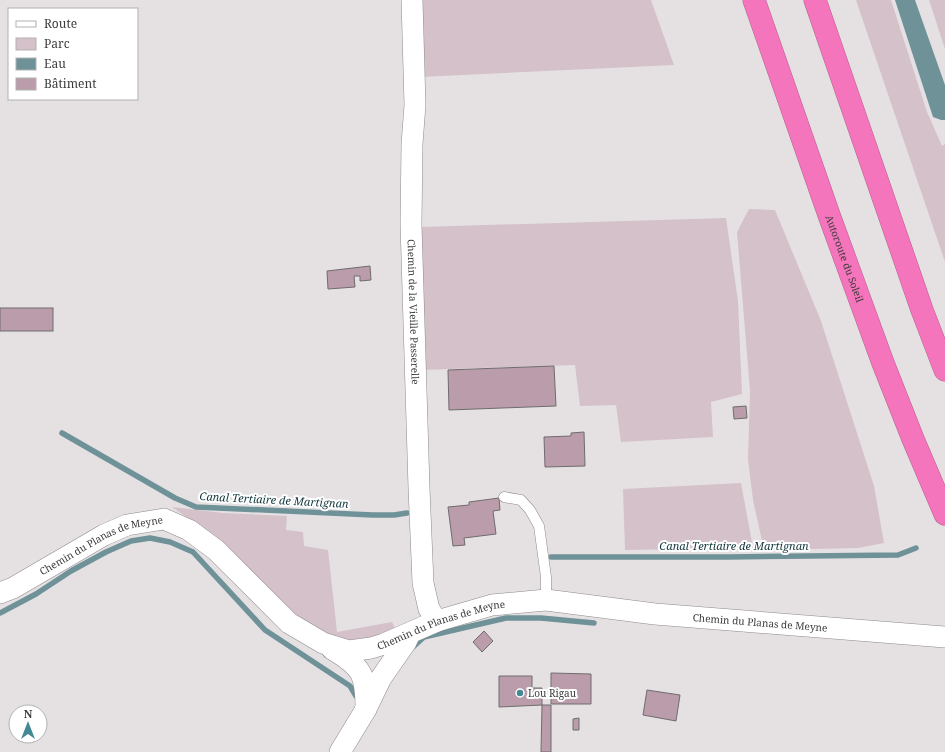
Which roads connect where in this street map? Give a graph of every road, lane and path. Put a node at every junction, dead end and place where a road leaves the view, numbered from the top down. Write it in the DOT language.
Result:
graph roads {
  1 [pos="412,0"];
  2 [pos="754,0"];
  3 [pos="815,0"];
  4 [pos="945,370"];
  5 [pos="504,497"];
  6 [pos="945,514"];
  7 [pos="0,593"];
  8 [pos="546,600"];
  9 [pos="437,621"];
  10 [pos="410,633"];
  11 [pos="945,637"];
  12 [pos="323,643"];
  13 [pos="371,648"];
  14 [pos="372,678"];
  15 [pos="340,752"];
  1 -- 9 [label="street, Chemin de la Vieille Passerelle"];
  2 -- 6 [label="highway, Autoroute du Soleil"];
  3 -- 4 [label="highway"];
  5 -- 8 [label="lane"];
  7 -- 12 [label="street, Chemin du Planas de Meyne"];
  8 -- 9 [label="street, Chemin du Planas de Meyne"];
  8 -- 11 [label="street, Chemin du Planas de Meyne"];
  9 -- 10 [label="street, Chemin du Planas de Meyne"];
  10 -- 13 [label="street, Chemin du Planas de Meyne"];
  10 -- 14 [label="street"];
  12 -- 13 [label="street, Chemin du Planas de Meyne"];
  12 -- 14 [label="street"];
  13 -- 14 [label="street"];
  14 -- 15 [label="street"];
}
